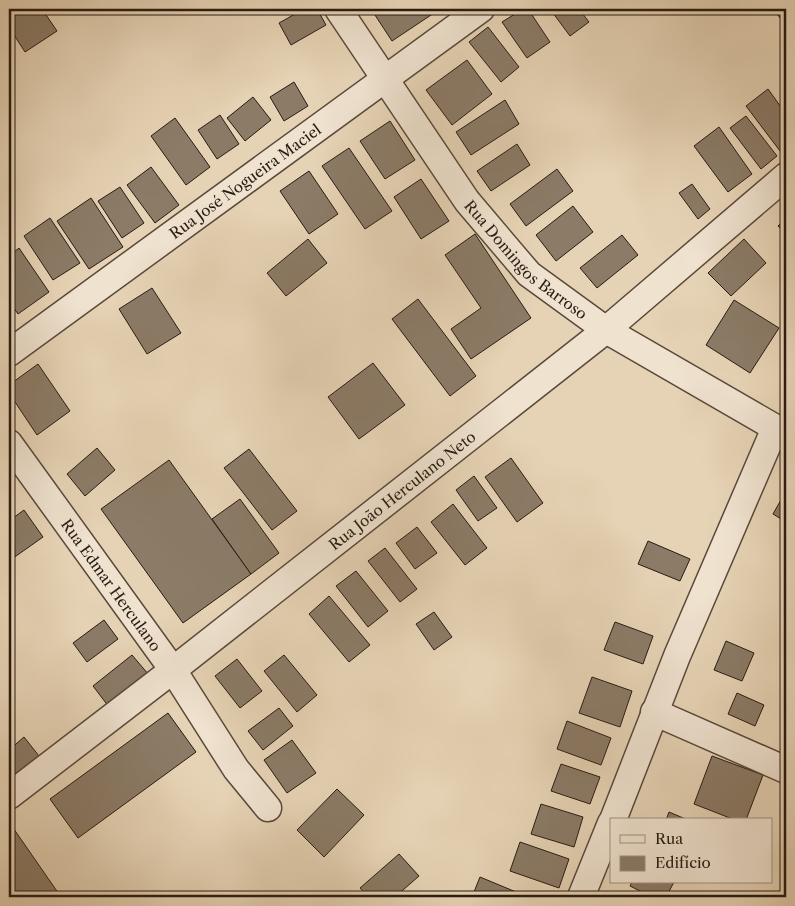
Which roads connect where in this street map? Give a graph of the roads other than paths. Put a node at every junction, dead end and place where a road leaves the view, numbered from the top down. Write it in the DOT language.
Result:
graph roads {
  1 [pos="338,9"];
  2 [pos="481,9"];
  3 [pos="384,78"];
  4 [pos="786,176"];
  5 [pos="606,330"];
  6 [pos="9,353"];
  7 [pos="781,431"];
  8 [pos="9,443"];
  9 [pos="173,670"];
  10 [pos="654,712"];
  11 [pos="786,770"];
  12 [pos="9,796"];
  13 [pos="268,808"];
  14 [pos="613,818"];
  15 [pos="610,826"];
  16 [pos="581,897"];
  1 -- 3 [label="street, Rua Domingos Barroso"];
  2 -- 3 [label="street, Rua José Nogueira Maciel"];
  3 -- 5 [label="street, Rua Domingos Barroso"];
  3 -- 6 [label="street, Rua José Nogueira Maciel"];
  4 -- 5 [label="street, Rua João Herculano Neto"];
  5 -- 7 [label="street, Rua Domingos Barroso"];
  5 -- 9 [label="street, Rua João Herculano Neto"];
  7 -- 10 [label="street"];
  8 -- 9 [label="street, Rua Edmar Herculano"];
  9 -- 12 [label="street, Rua João Herculano Neto"];
  9 -- 13 [label="street, Rua Edmar Herculano"];
  10 -- 11 [label="street"];
  10 -- 14 [label="street"];
  15 -- 16 [label="street"];
}
